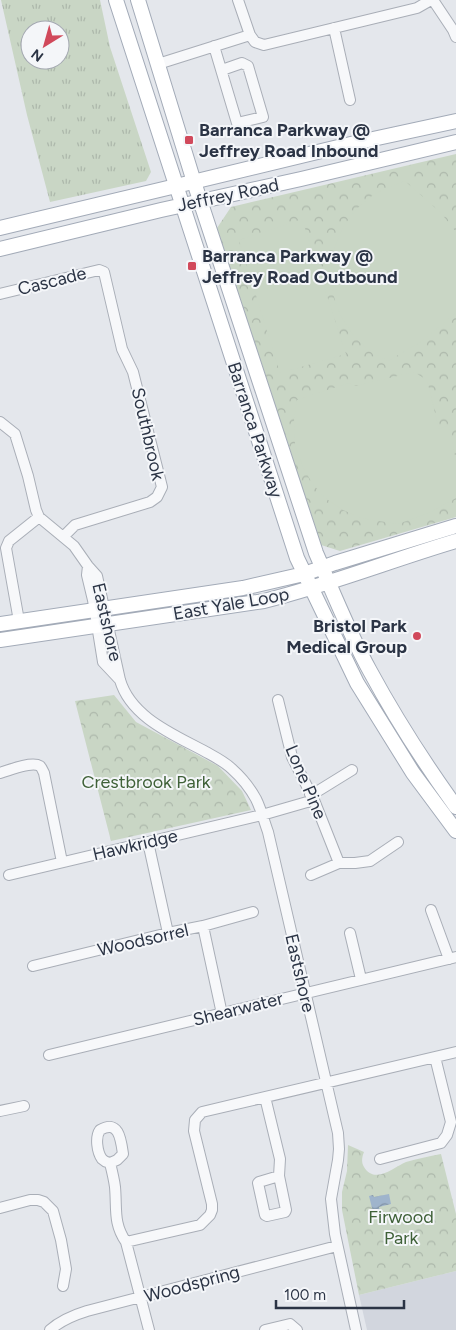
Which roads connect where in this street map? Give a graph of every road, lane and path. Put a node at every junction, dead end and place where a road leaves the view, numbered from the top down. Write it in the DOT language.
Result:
graph roads {
  1 [pos="116,0"];
  2 [pos="138,0"];
  3 [pos="238,0"];
  4 [pos="432,0"];
  5 [pos="334,28"];
  6 [pos="250,35"];
  7 [pos="456,37"];
  8 [pos="214,46"];
  9 [pos="158,64"];
  10 [pos="222,70"];
  11 [pos="350,100"];
  12 [pos="456,121"];
  13 [pos="456,142"];
  14 [pos="194,182"];
  15 [pos="176,186"];
  16 [pos="201,202"];
  17 [pos="182,205"];
  18 [pos="0,228"];
  19 [pos="0,249"];
  20 [pos="104,272"];
  21 [pos="0,294"];
  22 [pos="0,422"];
  23 [pos="39,517"];
  24 [pos="456,526"];
  25 [pos="64,536"];
  26 [pos="456,541"];
  27 [pos="322,568"];
  28 [pos="304,574"];
  29 [pos="328,583"];
  30 [pos="311,588"];
  31 [pos="99,610"];
  32 [pos="19,621"];
  33 [pos="0,624"];
  34 [pos="102,624"];
  35 [pos="0,640"];
  36 [pos="278,700"];
  37 [pos="352,770"];
  38 [pos="0,773"];
  39 [pos="312,797"];
  40 [pos="456,807"];
  41 [pos="262,815"];
  42 [pos="456,831"];
  43 [pos="148,842"];
  44 [pos="398,842"];
  45 [pos="62,862"];
  46 [pos="339,863"];
  47 [pos="9,875"];
  48 [pos="311,875"];
  49 [pos="431,910"];
  50 [pos="253,912"];
  51 [pos="203,926"];
  52 [pos="168,933"];
  53 [pos="350,933"];
  54 [pos="453,958"];
  55 [pos="33,966"];
  56 [pos="361,979"];
  57 [pos="305,993"];
  58 [pos="222,1014"];
  59 [pos="456,1052"];
  60 [pos="49,1055"];
  61 [pos="435,1057"];
  62 [pos="327,1082"];
  63 [pos="266,1097"];
  64 [pos="24,1106"];
  65 [pos="0,1111"];
  66 [pos="380,1159"];
  67 [pos="110,1163"];
  68 [pos="279,1176"];
  69 [pos="0,1208"];
  70 [pos="126,1242"];
  71 [pos="337,1246"];
  72 [pos="63,1286"];
  73 [pos="140,1298"];
  74 [pos="50,1330"];
  75 [pos="149,1330"];
  76 [pos="266,1330"];
  77 [pos="297,1330"];
  78 [pos="356,1330"];
  1 -- 15 [label="main road, Barranca Parkway"];
  2 -- 9 [label="main road, Barranca Parkway"];
  3 -- 6 [label="street"];
  4 -- 5 [label="street"];
  4 -- 7 [label="street"];
  5 -- 6 [label="street"];
  5 -- 11 [label="street"];
  6 -- 8 [label="street"];
  8 -- 9 [label="street"];
  8 -- 10 [label="street"];
  9 -- 14 [label="main road, Barranca Parkway"];
  10 -- 10 [label="street"];
  12 -- 14 [label="main road, Jeffrey Road"];
  13 -- 16 [label="main road, Jeffrey Road"];
  14 -- 15 [label="main road, Jeffrey Road"];
  14 -- 16 [label="main road, Barranca Parkway"];
  15 -- 17 [label="main road, Barranca Parkway"];
  15 -- 18 [label="main road, Jeffrey Road"];
  16 -- 17 [label="main road, Jeffrey Road"];
  16 -- 27 [label="main road, Barranca Parkway"];
  17 -- 19 [label="main road, Jeffrey Road"];
  17 -- 28 [label="main road, Barranca Parkway"];
  20 -- 21 [label="street, Cascade"];
  20 -- 25 [label="street, Southbrook"];
  22 -- 23 [label="street"];
  23 -- 25 [label="street, Eastshore"];
  23 -- 32 [label="street"];
  24 -- 27 [label="main road, East Yale Loop"];
  25 -- 31 [label="street, Eastshore"];
  26 -- 29 [label="main road, East Yale Loop"];
  27 -- 28 [label="main road, East Yale Loop"];
  27 -- 29 [label="main road, Barranca Parkway"];
  28 -- 30 [label="main road, Barranca Parkway"];
  28 -- 31 [label="main road, East Yale Loop"];
  29 -- 30 [label="main road, East Yale Loop"];
  29 -- 40 [label="main road, Barranca Parkway"];
  30 -- 34 [label="main road, East Yale Loop"];
  30 -- 42 [label="main road, Barranca Parkway"];
  31 -- 32 [label="main road, East Yale Loop"];
  31 -- 34 [label="street, Eastshore"];
  32 -- 33 [label="main road, East Yale Loop"];
  34 -- 35 [label="main road, East Yale Loop"];
  34 -- 41 [label="street, Eastshore"];
  36 -- 39 [label="street, Lone Pine"];
  37 -- 39 [label="street, Hawkridge"];
  38 -- 45 [label="street"];
  39 -- 41 [label="street, Hawkridge"];
  39 -- 46 [label="street, Lone Pine"];
  41 -- 43 [label="street, Hawkridge"];
  41 -- 57 [label="street, Eastshore"];
  43 -- 45 [label="street, Hawkridge"];
  43 -- 52 [label="street"];
  44 -- 46 [label="street"];
  45 -- 47 [label="street, Hawkridge"];
  46 -- 48 [label="street"];
  49 -- 54 [label="street"];
  50 -- 51 [label="street, Woodsorrel"];
  51 -- 52 [label="street, Woodsorrel"];
  51 -- 58 [label="street"];
  52 -- 55 [label="street, Woodsorrel"];
  53 -- 56 [label="street"];
  54 -- 56 [label="street, Shearwater"];
  56 -- 57 [label="street, Shearwater"];
  57 -- 58 [label="street, Shearwater"];
  57 -- 62 [label="street, Eastshore"];
  58 -- 60 [label="street, Shearwater"];
  59 -- 61 [label="street"];
  61 -- 62 [label="street"];
  61 -- 66 [label="street"];
  62 -- 63 [label="street"];
  62 -- 71 [label="street, Eastshore"];
  63 -- 68 [label="street"];
  63 -- 70 [label="street"];
  64 -- 65 [label="street"];
  67 -- 70 [label="street"];
  69 -- 72 [label="street"];
  70 -- 73 [label="street"];
  71 -- 73 [label="street, Woodspring"];
  71 -- 78 [label="street, Eastshore"];
  73 -- 74 [label="street, Woodspring"];
  73 -- 75 [label="street"];
  76 -- 77 [label="street"];
}
